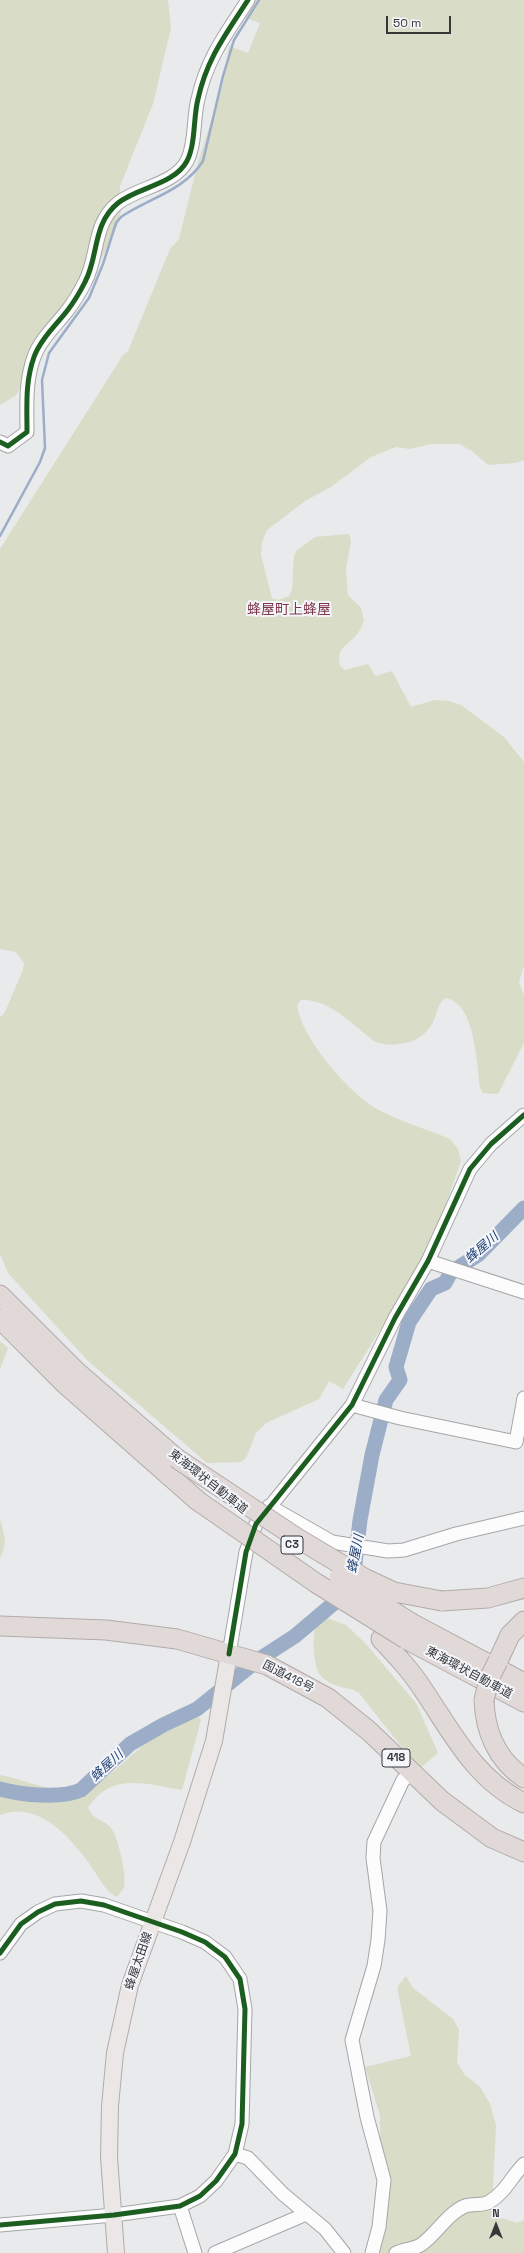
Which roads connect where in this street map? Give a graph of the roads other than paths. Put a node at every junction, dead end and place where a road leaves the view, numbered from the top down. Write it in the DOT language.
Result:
graph roads {
  1 [pos="248,0"];
  2 [pos="0,442"];
  3 [pos="524,1115"];
  4 [pos="428,1262"];
  5 [pos="524,1292"];
  6 [pos="0,1295"];
  7 [pos="0,1319"];
  8 [pos="524,1398"];
  9 [pos="352,1405"];
  10 [pos="171,1466"];
  11 [pos="198,1501"];
  12 [pos="269,1506"];
  13 [pos="524,1518"];
  14 [pos="520,1588"];
  15 [pos="524,1621"];
  16 [pos="0,1626"];
  17 [pos="410,1632"];
  18 [pos="524,1636"];
  19 [pos="229,1654"];
  20 [pos="498,1661"];
  21 [pos="524,1683"];
  22 [pos="524,1702"];
  23 [pos="412,1773"];
  24 [pos="524,1778"];
  25 [pos="524,1803"];
  26 [pos="524,1852"];
  27 [pos="153,1921"];
  28 [pos="0,1953"];
  29 [pos="235,2154"];
  30 [pos="524,2164"];
  31 [pos="180,2206"];
  32 [pos="306,2214"];
  33 [pos="114,2215"];
  34 [pos="0,2225"];
  35 [pos="376,2251"];
  36 [pos="116,2253"];
  37 [pos="195,2253"];
  38 [pos="215,2253"];
  39 [pos="344,2253"];
  40 [pos="396,2253"];
  1 -- 2 [label="street"];
  3 -- 4 [label="street"];
  4 -- 5 [label="street"];
  4 -- 9 [label="street"];
  6 -- 10 [label="highway, 東海環状自動車道 / C3"];
  7 -- 10 [label="highway, 東海環状自動車道 / C3"];
  8 -- 9 [label="street"];
  9 -- 12 [label="street"];
  10 -- 11 [label="highway, 東海環状自動車道 / C3"];
  10 -- 14 [label="highway, bridge"];
  10 -- 17 [label="highway, 東海環状自動車道 / C3, bridge"];
  11 -- 17 [label="highway, 東海環状自動車道 / C3, bridge"];
  11 -- 25 [label="highway, bridge"];
  12 -- 13 [label="street"];
  12 -- 19 [label="street"];
  15 -- 20 [label="highway"];
  16 -- 19 [label="highway, 国道418号 / 418"];
  17 -- 21 [label="highway, 東海環状自動車道 / C3"];
  17 -- 22 [label="highway, 東海環状自動車道 / C3"];
  18 -- 20 [label="highway"];
  19 -- 23 [label="highway, 国道418号 / 418"];
  19 -- 27 [label="main road, 蜂屋太田線"];
  20 -- 24 [label="highway, bridge"];
  23 -- 26 [label="highway, 国道418号 / 418"];
  23 -- 35 [label="street"];
  27 -- 28 [label="street"];
  27 -- 29 [label="street"];
  27 -- 33 [label="main road, 蜂屋太田線"];
  29 -- 31 [label="street"];
  29 -- 32 [label="street"];
  30 -- 40 [label="street"];
  31 -- 33 [label="street"];
  31 -- 37 [label="street"];
  32 -- 38 [label="street"];
  32 -- 39 [label="street"];
  33 -- 34 [label="street"];
  33 -- 36 [label="main road, 蜂屋太田線"];
}
